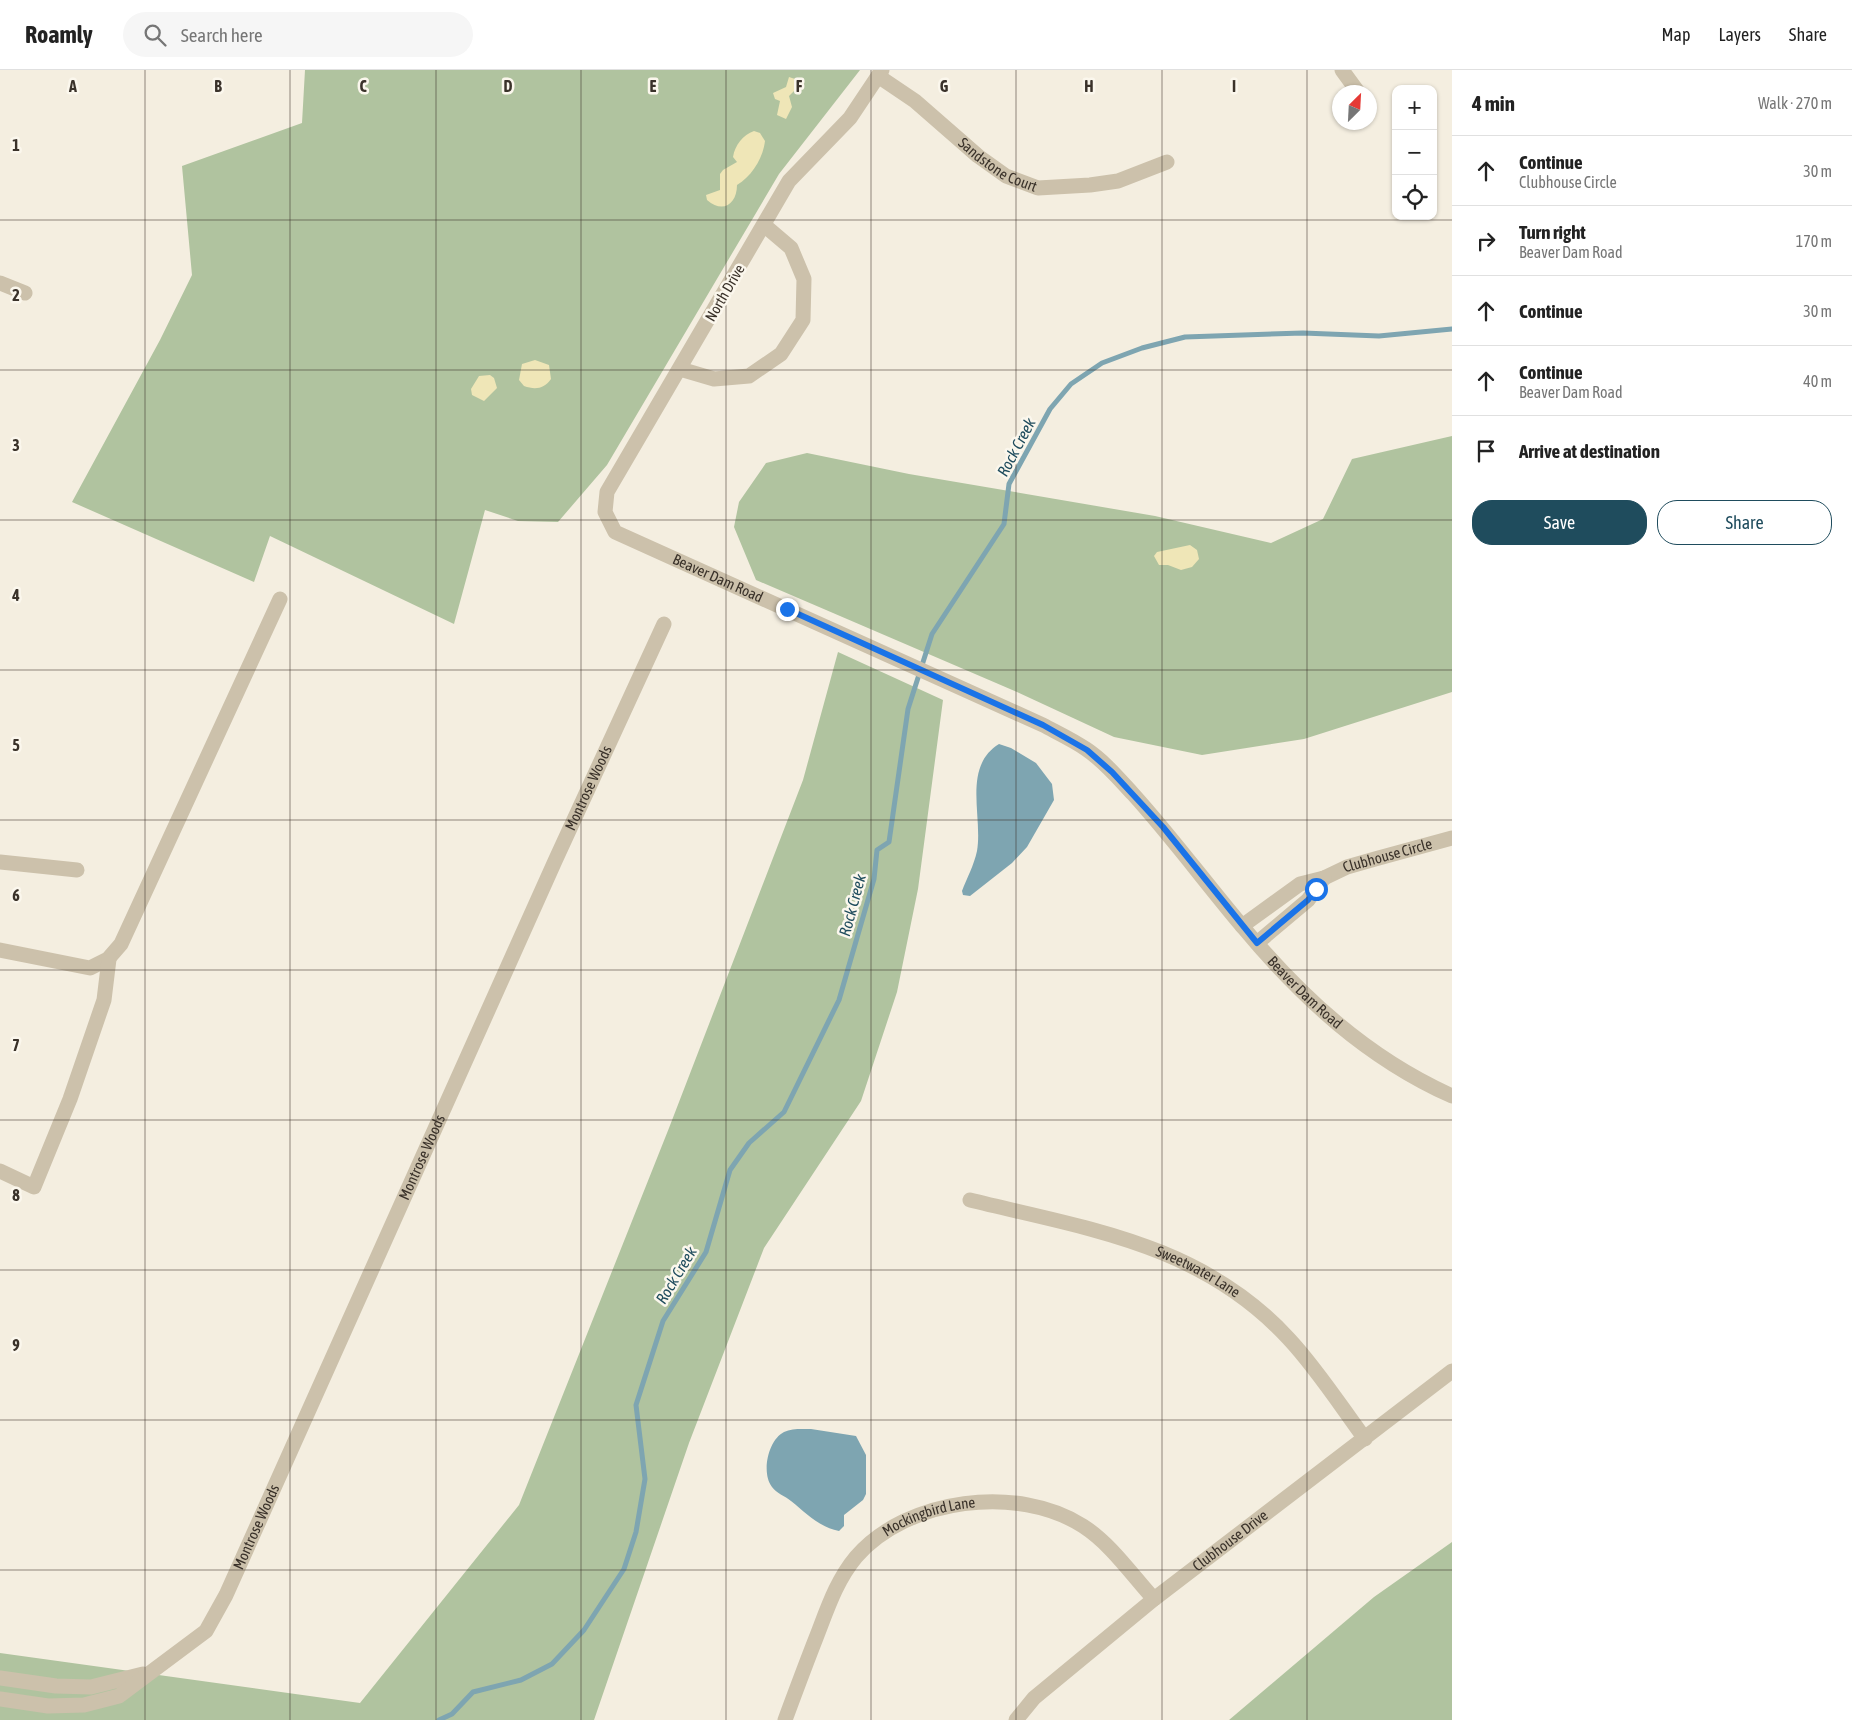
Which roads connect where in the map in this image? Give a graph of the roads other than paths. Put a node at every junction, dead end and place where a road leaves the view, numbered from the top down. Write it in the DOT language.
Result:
graph roads {
  1 [pos="1342,70"];
  2 [pos="880,73"];
  3 [pos="1353,85"];
  4 [pos="1167,162"];
  5 [pos="764,225"];
  6 [pos="0,283"];
  7 [pos="25,293"];
  8 [pos="680,369"];
  9 [pos="615,532"];
  10 [pos="280,599"];
  11 [pos="664,624"];
  12 [pos="1452,838"];
  13 [pos="0,862"];
  14 [pos="77,870"];
  15 [pos="1324,878"];
  16 [pos="1242,926"];
  17 [pos="1257,943"];
  18 [pos="0,950"];
  19 [pos="109,958"];
  20 [pos="1452,1096"];
  21 [pos="0,1171"];
  22 [pos="970,1200"];
  23 [pos="1452,1371"];
  24 [pos="1365,1439"];
  25 [pos="1154,1599"];
  26 [pos="154,1671"];
  27 [pos="0,1678"];
  28 [pos="0,1699"];
  29 [pos="784,1720"];
  30 [pos="1016,1720"];
  1 -- 3 [label="street"];
  2 -- 4 [label="street, Sandstone Court"];
  2 -- 5 [label="street, North Drive"];
  5 -- 8 [label="street, North Drive"];
  5 -- 8 [label="street"];
  6 -- 7 [label="street"];
  8 -- 9 [label="street, North Drive"];
  9 -- 16 [label="street, Beaver Dam Road"];
  10 -- 19 [label="street"];
  11 -- 26 [label="street, Montrose Woods"];
  12 -- 15 [label="street, Clubhouse Circle"];
  13 -- 14 [label="street"];
  15 -- 16 [label="street, Clubhouse Circle"];
  15 -- 17 [label="street, Clubhouse Circle"];
  16 -- 17 [label="street, Beaver Dam Road"];
  17 -- 20 [label="street, Beaver Dam Road"];
  18 -- 19 [label="street"];
  19 -- 21 [label="street"];
  22 -- 24 [label="street, Sweetwater Lane"];
  23 -- 24 [label="street, Clubhouse Drive"];
  24 -- 25 [label="street, Clubhouse Drive"];
  25 -- 29 [label="street, Mockingbird Lane"];
  25 -- 30 [label="street, Clubhouse Drive"];
  26 -- 27 [label="street, Montrose Woods"];
  26 -- 28 [label="street, Montrose Woods"];
}
